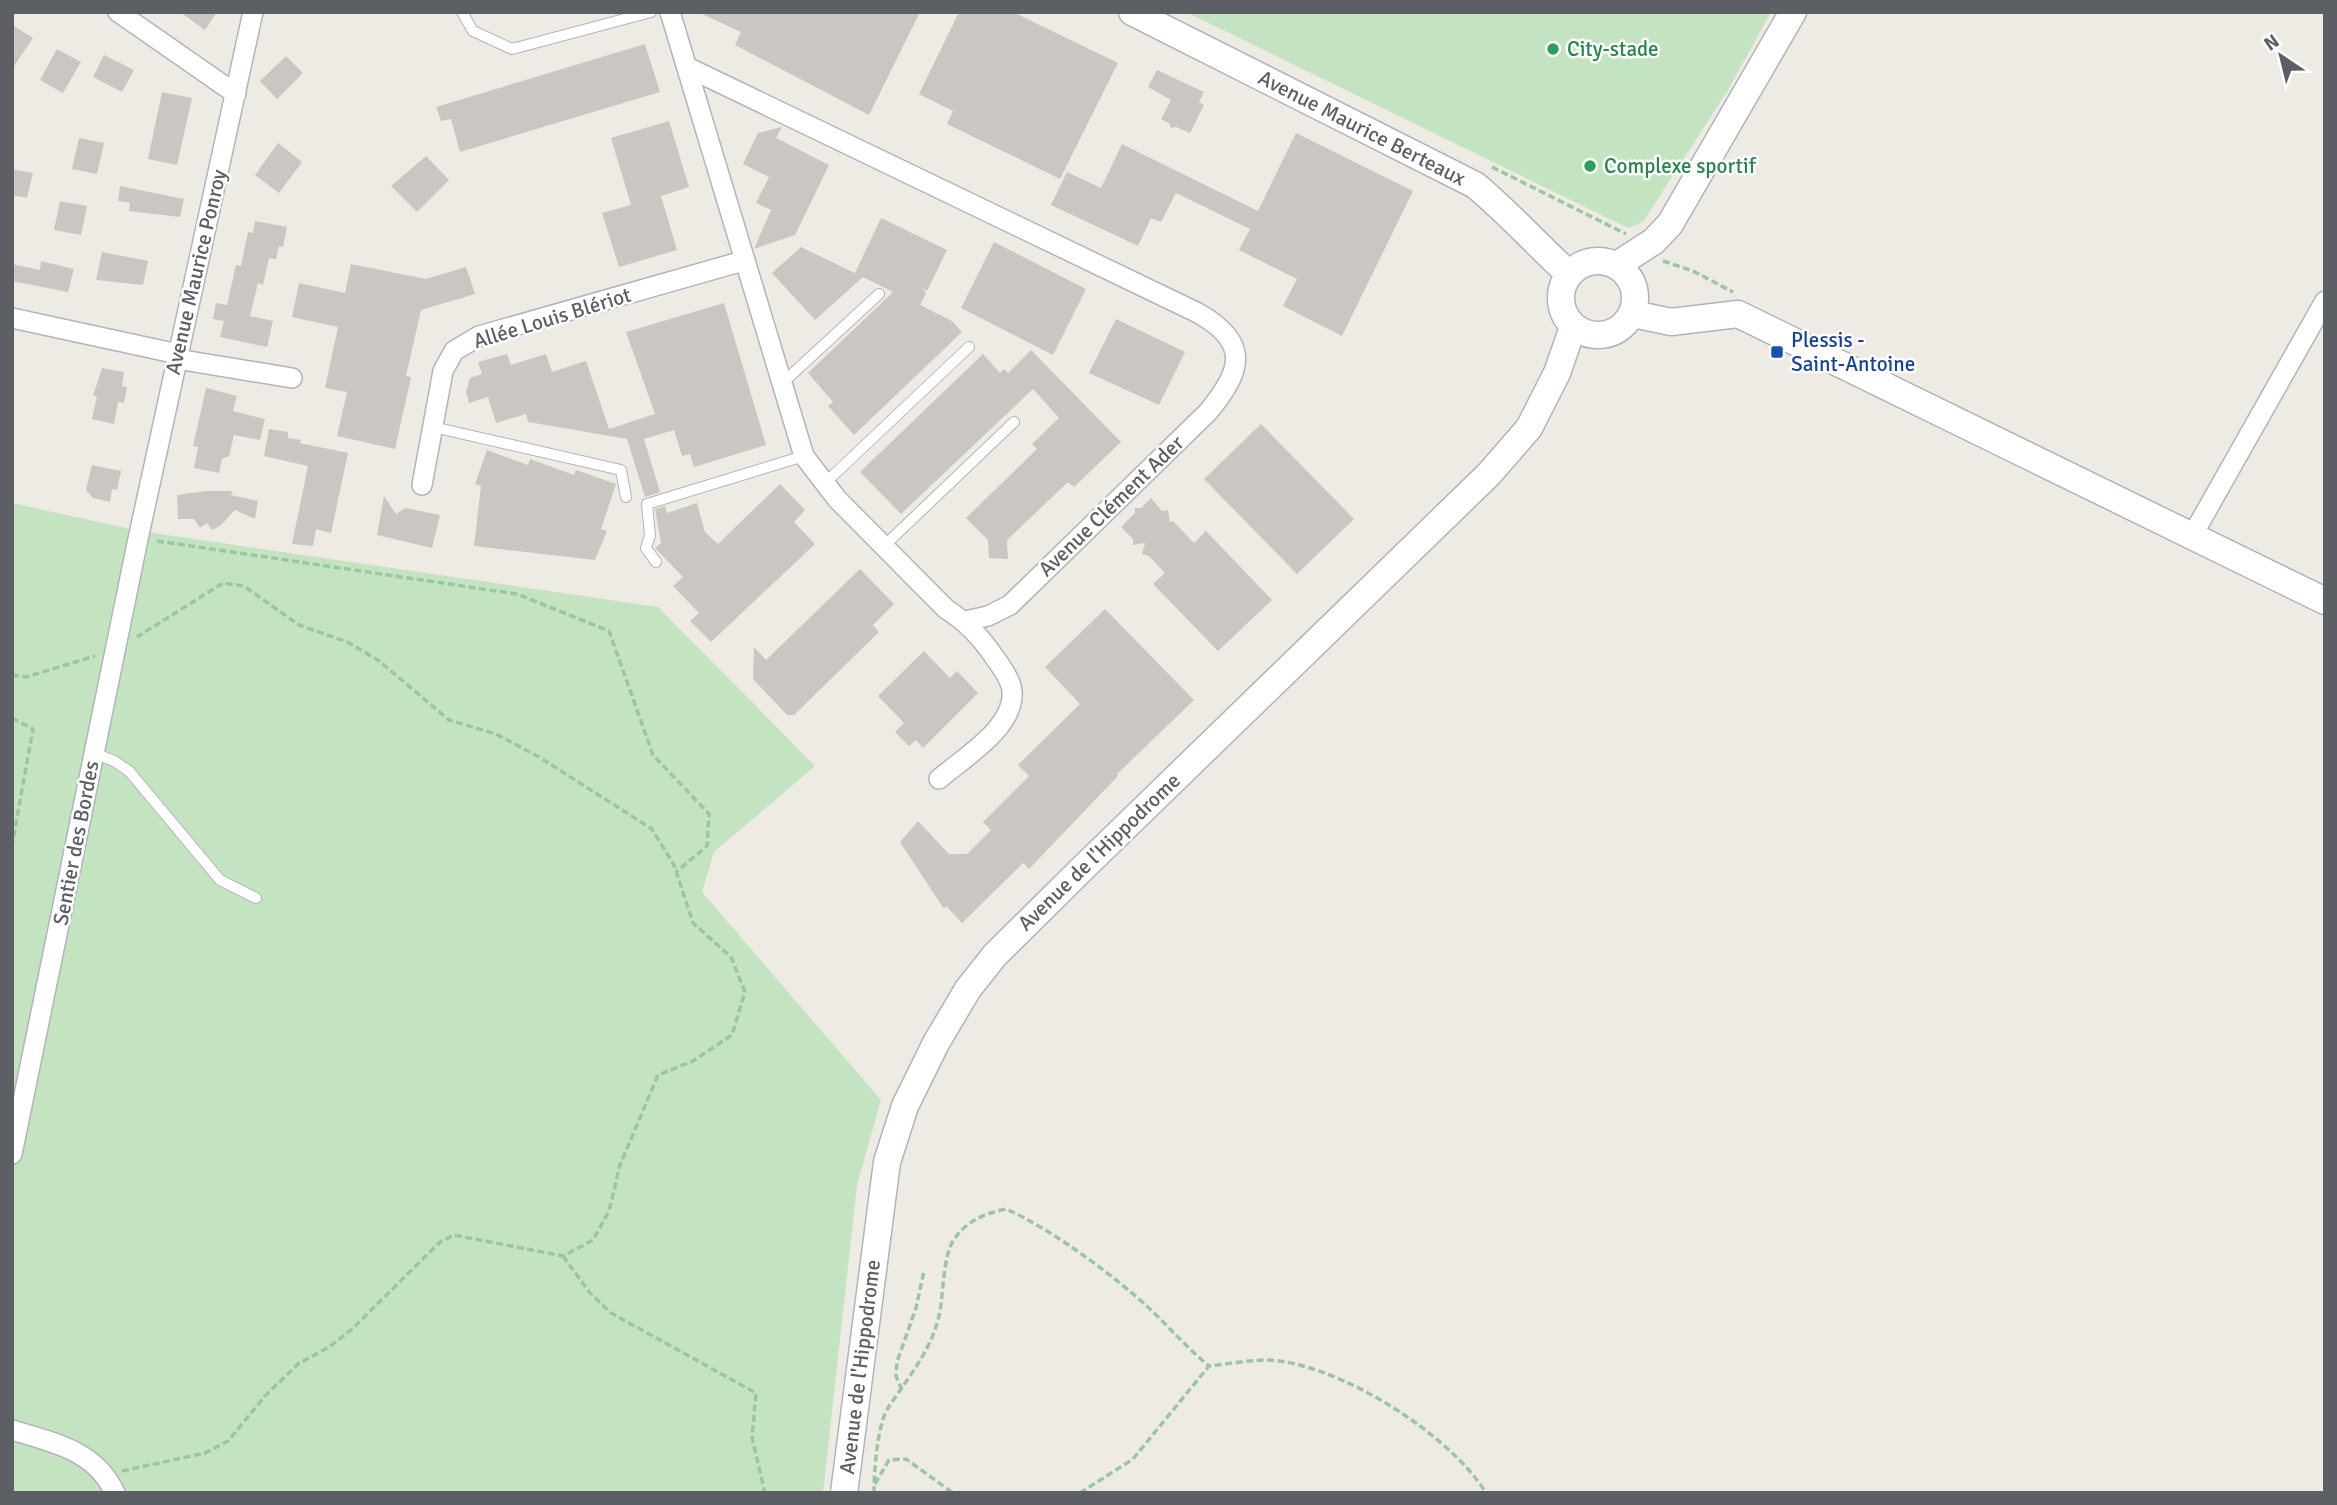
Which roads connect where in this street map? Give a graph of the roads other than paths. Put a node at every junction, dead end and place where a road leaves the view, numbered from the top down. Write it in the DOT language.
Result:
graph roads {
  1 [pos="118,12"];
  2 [pos="253,12"];
  3 [pos="462,12"];
  4 [pos="650,12"];
  5 [pos="670,12"];
  6 [pos="1132,12"];
  7 [pos="1794,12"];
  8 [pos="687,67"];
  9 [pos="236,94"];
  10 [pos="743,261"];
  11 [pos="1617,265"];
  12 [pos="1569,274"];
  13 [pos="878,294"];
  14 [pos="2325,302"];
  15 [pos="1633,314"];
  16 [pos="12,318"];
  17 [pos="1573,327"];
  18 [pos="969,347"];
  19 [pos="178,356"];
  20 [pos="292,378"];
  21 [pos="779,381"];
  22 [pos="1014,422"];
  23 [pos="433,427"];
  24 [pos="804,456"];
  25 [pos="824,484"];
  26 [pos="422,485"];
  27 [pos="626,497"];
  28 [pos="139,535"];
  29 [pos="2192,536"];
  30 [pos="884,547"];
  31 [pos="656,562"];
  32 [pos="2325,601"];
  33 [pos="965,621"];
  34 [pos="94,753"];
  35 [pos="939,779"];
  36 [pos="256,898"];
  37 [pos="12,1154"];
  38 [pos="12,1430"];
  39 [pos="115,1493"];
  40 [pos="844,1493"];
  1 -- 9 [label="street"];
  2 -- 9 [label="street, Avenue Maurice Ponroy"];
  3 -- 4 [label="lane"];
  5 -- 8 [label="street"];
  6 -- 12 [label="main road, Avenue Maurice Berteaux"];
  7 -- 11 [label="main road"];
  8 -- 10 [label="street"];
  8 -- 33 [label="street, Avenue Clément Ader"];
  9 -- 19 [label="street, Avenue Maurice Ponroy"];
  10 -- 21 [label="street"];
  10 -- 23 [label="street, Allée Louis Blériot"];
  11 -- 12 [label="main road"];
  11 -- 15 [label="main road"];
  12 -- 17 [label="main road"];
  13 -- 21 [label="lane"];
  14 -- 29 [label="street"];
  15 -- 17 [label="main road"];
  15 -- 29 [label="main road"];
  16 -- 19 [label="street"];
  17 -- 40 [label="main road, Avenue de l'Hippodrome"];
  18 -- 25 [label="lane"];
  19 -- 20 [label="street"];
  19 -- 28 [label="street, Avenue Maurice Ponroy"];
  21 -- 24 [label="street"];
  22 -- 30 [label="lane"];
  23 -- 26 [label="street, Allée Louis Blériot"];
  23 -- 27 [label="lane"];
  24 -- 25 [label="street"];
  24 -- 31 [label="lane"];
  25 -- 30 [label="street"];
  28 -- 34 [label="street, Sentier des Bordes"];
  29 -- 32 [label="main road"];
  30 -- 33 [label="street"];
  33 -- 35 [label="street"];
  34 -- 36 [label="lane"];
  34 -- 37 [label="street, Sentier des Bordes"];
  38 -- 39 [label="street"];
}
